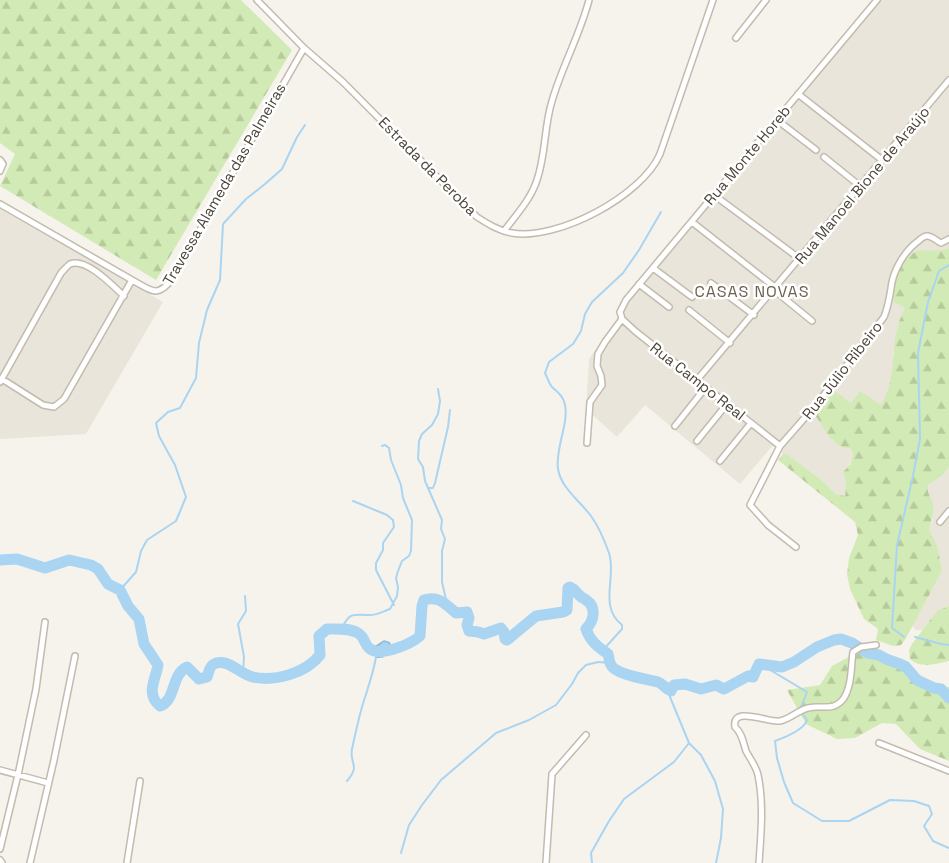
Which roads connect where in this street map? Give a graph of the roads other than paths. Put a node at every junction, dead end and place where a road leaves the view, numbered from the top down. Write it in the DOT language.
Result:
graph roads {
  1 [pos="257,0"];
  2 [pos="589,0"];
  3 [pos="713,0"];
  4 [pos="766,0"];
  5 [pos="877,0"];
  6 [pos="736,38"];
  7 [pos="304,48"];
  8 [pos="949,80"];
  9 [pos="798,94"];
  10 [pos="777,120"];
  11 [pos="816,150"];
  12 [pos="824,157"];
  13 [pos="0,160"];
  14 [pos="882,160"];
  15 [pos="0,171"];
  16 [pos="860,186"];
  17 [pos="714,195"];
  18 [pos="0,204"];
  19 [pos="692,222"];
  20 [pos="504,231"];
  21 [pos="949,239"];
  22 [pos="800,259"];
  23 [pos="653,268"];
  24 [pos="132,280"];
  25 [pos="711,283"];
  26 [pos="639,284"];
  27 [pos="775,289"];
  28 [pos="124,296"];
  29 [pos="692,297"];
  30 [pos="669,307"];
  31 [pos="689,310"];
  32 [pos="754,315"];
  33 [pos="622,319"];
  34 [pos="812,321"];
  35 [pos="730,343"];
  36 [pos="1,380"];
  37 [pos="697,380"];
  38 [pos="706,387"];
  39 [pos="727,404"];
  40 [pos="751,423"];
  41 [pos="675,426"];
  42 [pos="697,441"];
  43 [pos="587,443"];
  44 [pos="780,446"];
  45 [pos="720,462"];
  46 [pos="949,511"];
  47 [pos="940,522"];
  48 [pos="796,547"];
  49 [pos="45,622"];
  50 [pos="876,645"];
  51 [pos="75,656"];
  52 [pos="586,735"];
  53 [pos="879,743"];
  54 [pos="0,770"];
  55 [pos="949,771"];
  56 [pos="18,775"];
  57 [pos="140,781"];
  58 [pos="48,783"];
  59 [pos="0,849"];
  60 [pos="30,863"];
  61 [pos="127,863"];
  62 [pos="546,863"];
  63 [pos="759,863"];
  1 -- 7 [label="street, Estrada da Peroba"];
  2 -- 20 [label="street"];
  3 -- 20 [label="street, Estrada da Peroba"];
  4 -- 6 [label="street"];
  5 -- 9 [label="street, Rua Monte Horeb"];
  7 -- 20 [label="street, Estrada da Peroba"];
  7 -- 24 [label="street, Travessa Alameda das Palmeiras"];
  8 -- 14 [label="street, Rua Manoel Bione de Araújo"];
  9 -- 10 [label="street, Rua Monte Horeb"];
  9 -- 14 [label="street"];
  10 -- 11 [label="street"];
  10 -- 17 [label="street, Rua Monte Horeb"];
  12 -- 16 [label="street"];
  13 -- 15 [label="street"];
  14 -- 16 [label="street, Rua Manoel Bione de Araújo"];
  16 -- 22 [label="street, Rua Manoel Bione de Araújo"];
  17 -- 19 [label="street, Rua Monte Horeb"];
  17 -- 22 [label="street"];
  18 -- 24 [label="street, Travessa Alameda das Palmeiras"];
  19 -- 23 [label="street, Rua Monte Horeb"];
  19 -- 27 [label="street"];
  21 -- 44 [label="street, Rua Júlio Ribeiro"];
  22 -- 27 [label="street, Rua Manoel Bione de Araújo"];
  23 -- 26 [label="street, Rua Monte Horeb"];
  23 -- 29 [label="street"];
  24 -- 28 [label="street"];
  25 -- 32 [label="street"];
  26 -- 30 [label="street"];
  26 -- 33 [label="street, Rua Monte Horeb"];
  27 -- 32 [label="street, Rua Manoel Bione de Araújo"];
  27 -- 34 [label="street"];
  28 -- 36 [label="street"];
  28 -- 36 [label="street"];
  31 -- 35 [label="street"];
  32 -- 35 [label="street, Rua Manoel Bione de Araújo"];
  33 -- 37 [label="street, Rua Campo Real"];
  33 -- 43 [label="street"];
  35 -- 37 [label="street, Rua Manoel Bione de Araújo"];
  37 -- 38 [label="street, Rua Campo Real"];
  38 -- 39 [label="street, Rua Campo Real"];
  38 -- 41 [label="street"];
  39 -- 40 [label="street, Rua Campo Real"];
  39 -- 42 [label="street"];
  40 -- 44 [label="street, Rua Campo Real"];
  40 -- 45 [label="street"];
  44 -- 48 [label="street"];
  46 -- 47 [label="street"];
  49 -- 56 [label="street"];
  50 -- 63 [label="street"];
  51 -- 58 [label="street"];
  52 -- 62 [label="street"];
  53 -- 55 [label="street"];
  54 -- 56 [label="street"];
  56 -- 58 [label="street"];
  56 -- 59 [label="street"];
  57 -- 61 [label="street"];
  58 -- 60 [label="street"];
}
